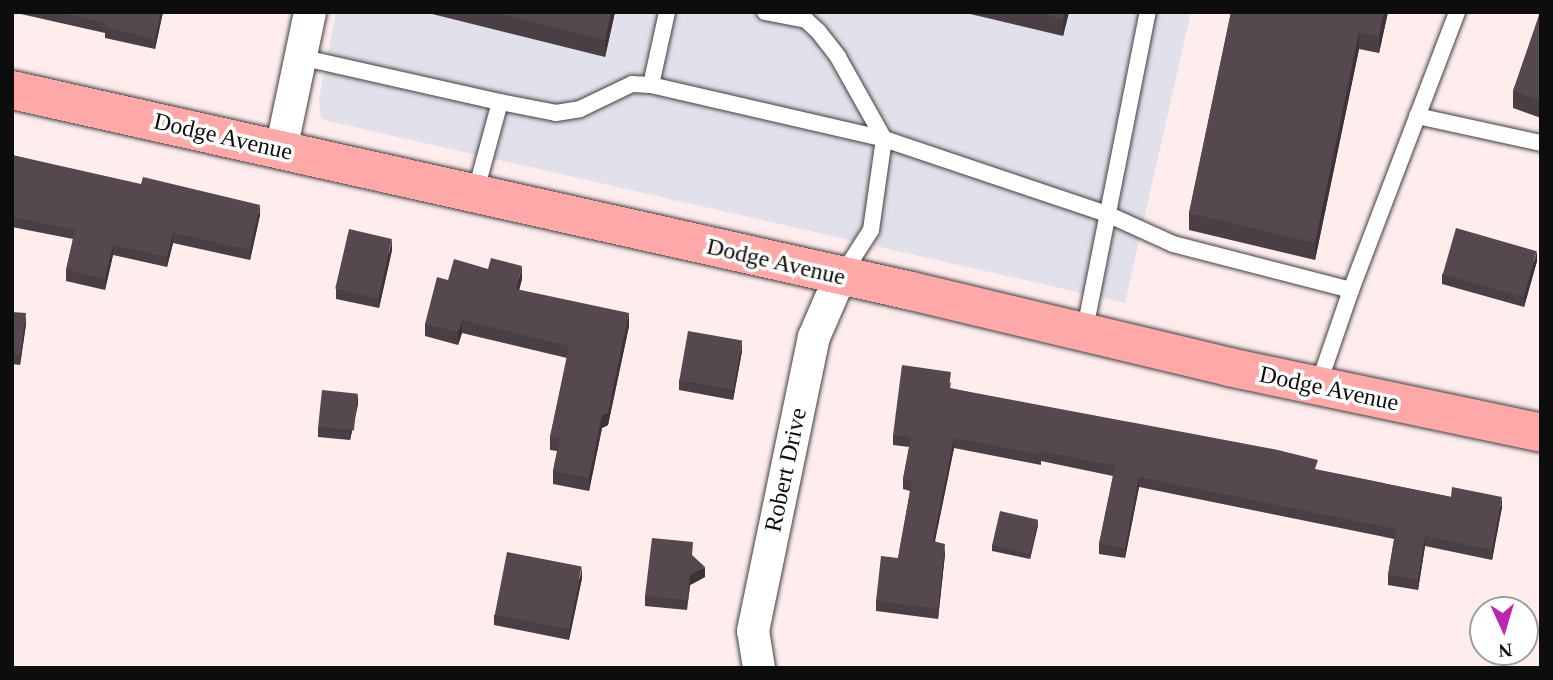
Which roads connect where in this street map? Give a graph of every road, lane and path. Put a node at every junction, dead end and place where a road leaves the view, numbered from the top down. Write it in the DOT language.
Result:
graph roads {
  1 [pos="310,12"];
  2 [pos="667,12"];
  3 [pos="765,12"];
  4 [pos="1148,12"];
  5 [pos="1457,12"];
  6 [pos="300,57"];
  7 [pos="651,85"];
  8 [pos="12,90"];
  9 [pos="499,102"];
  10 [pos="1417,116"];
  11 [pos="884,139"];
  12 [pos="1541,143"];
  13 [pos="281,150"];
  14 [pos="475,194"];
  15 [pos="1107,214"];
  16 [pos="840,277"];
  17 [pos="1351,290"];
  18 [pos="1084,334"];
  19 [pos="1318,386"];
  20 [pos="1541,433"];
  21 [pos="759,668"];
  1 -- 6 [label="street"];
  2 -- 7 [label="lane"];
  3 -- 11 [label="lane"];
  4 -- 15 [label="lane"];
  5 -- 10 [label="lane"];
  6 -- 9 [label="lane"];
  6 -- 13 [label="street"];
  7 -- 9 [label="lane"];
  7 -- 11 [label="lane"];
  8 -- 13 [label="main road, Dodge Avenue"];
  9 -- 14 [label="lane"];
  10 -- 12 [label="lane"];
  10 -- 17 [label="lane"];
  11 -- 15 [label="lane"];
  11 -- 16 [label="lane"];
  13 -- 14 [label="main road, Dodge Avenue"];
  14 -- 16 [label="main road, Dodge Avenue"];
  15 -- 17 [label="lane"];
  15 -- 18 [label="lane"];
  16 -- 18 [label="main road, Dodge Avenue"];
  16 -- 21 [label="street, Robert Drive"];
  17 -- 19 [label="lane"];
  18 -- 19 [label="main road, Dodge Avenue"];
  19 -- 20 [label="main road, Dodge Avenue"];
}
